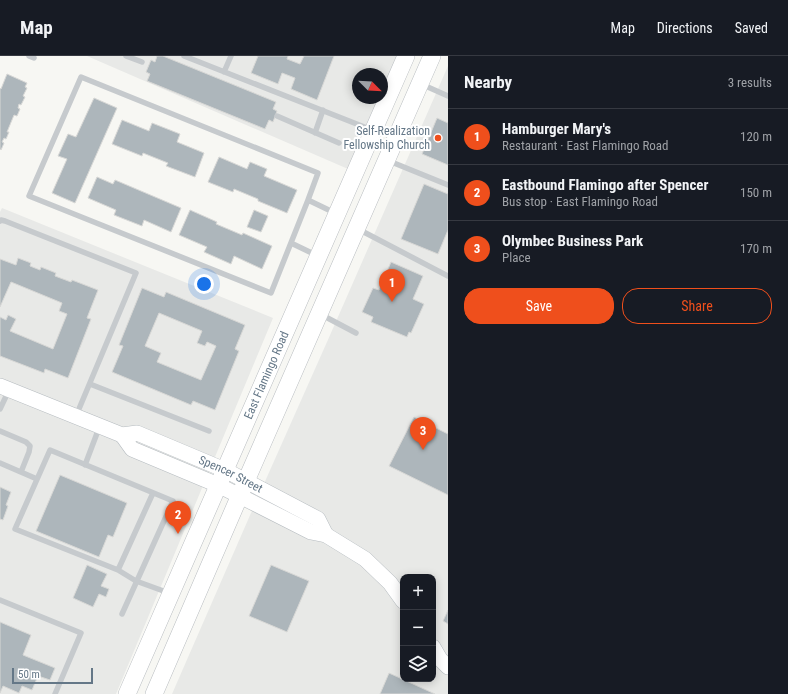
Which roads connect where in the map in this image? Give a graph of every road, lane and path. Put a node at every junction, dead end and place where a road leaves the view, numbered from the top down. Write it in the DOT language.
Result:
graph roads {
  1 [pos="126,56"];
  2 [pos="184,56"];
  3 [pos="231,56"];
  4 [pos="406,56"];
  5 [pos="432,56"];
  6 [pos="142,62"];
  7 [pos="224,72"];
  8 [pos="420,84"];
  9 [pos="448,96"];
  10 [pos="323,110"];
  11 [pos="277,116"];
  12 [pos="373,130"];
  13 [pos="315,133"];
  14 [pos="339,143"];
  15 [pos="387,160"];
  16 [pos="359,162"];
  17 [pos="448,185"];
  18 [pos="308,200"];
  19 [pos="337,214"];
  20 [pos="0,221"];
  21 [pos="357,228"];
  22 [pos="291,243"];
  23 [pos="319,256"];
  24 [pos="336,275"];
  25 [pos="448,276"];
  26 [pos="320,314"];
  27 [pos="356,333"];
  28 [pos="90,384"];
  29 [pos="4,388"];
  30 [pos="0,409"];
  31 [pos="76,416"];
  32 [pos="100,426"];
  33 [pos="0,431"];
  34 [pos="208,431"];
  35 [pos="0,463"];
  36 [pos="85,465"];
  37 [pos="21,472"];
  38 [pos="221,477"];
  39 [pos="37,479"];
  40 [pos="246,481"];
  41 [pos="153,493"];
  42 [pos="240,496"];
  43 [pos="326,535"];
  44 [pos="118,570"];
  45 [pos="136,581"];
  46 [pos="171,594"];
  47 [pos="400,597"];
  48 [pos="0,600"];
  49 [pos="122,614"];
  50 [pos="436,652"];
  51 [pos="448,667"];
  52 [pos="55,694"];
  53 [pos="127,694"];
  54 [pos="154,694"];
  1 -- 6 [label="lane"];
  2 -- 7 [label="lane"];
  3 -- 7 [label="lane"];
  4 -- 12 [label="main road, East Flamingo Road"];
  5 -- 8 [label="main road, East Flamingo Road"];
  7 -- 10 [label="lane"];
  8 -- 9 [label="lane"];
  8 -- 15 [label="main road, East Flamingo Road"];
  10 -- 12 [label="lane"];
  10 -- 13 [label="lane"];
  11 -- 13 [label="lane"];
  12 -- 16 [label="main road, East Flamingo Road"];
  13 -- 14 [label="lane"];
  15 -- 17 [label="lane"];
  15 -- 21 [label="main road, East Flamingo Road"];
  16 -- 19 [label="main road, East Flamingo Road"];
  16 -- 21 [label="main road"];
  18 -- 19 [label="lane"];
  18 -- 22 [label="lane"];
  18 -- 22 [label="lane"];
  19 -- 23 [label="main road, East Flamingo Road"];
  19 -- 24 [label="main road"];
  20 -- 28 [label="lane"];
  21 -- 24 [label="main road, East Flamingo Road"];
  21 -- 25 [label="lane"];
  22 -- 23 [label="lane"];
  23 -- 38 [label="main road, East Flamingo Road"];
  24 -- 26 [label="main road, East Flamingo Road"];
  26 -- 27 [label="lane"];
  26 -- 40 [label="main road, East Flamingo Road"];
  28 -- 31 [label="lane"];
  28 -- 34 [label="lane"];
  29 -- 30 [label="lane"];
  29 -- 31 [label="street, Spencer Street"];
  31 -- 32 [label="street, Spencer Street"];
  32 -- 36 [label="lane"];
  32 -- 38 [label="street, Spencer Street"];
  33 -- 37 [label="lane"];
  35 -- 37 [label="lane"];
  36 -- 39 [label="lane"];
  36 -- 41 [label="lane"];
  37 -- 39 [label="lane"];
  38 -- 40 [label="street, Spencer Street"];
  38 -- 42 [label="street, Spencer Street"];
  38 -- 46 [label="main road, East Flamingo Road"];
  39 -- 44 [label="lane"];
  40 -- 42 [label="main road, East Flamingo Road"];
  40 -- 43 [label="street, Spencer Street"];
  41 -- 44 [label="lane"];
  41 -- 45 [label="lane"];
  42 -- 43 [label="street, Spencer Street"];
  42 -- 54 [label="main road, East Flamingo Road"];
  43 -- 47 [label="street, Spencer Street"];
  44 -- 45 [label="lane"];
  45 -- 46 [label="lane"];
  45 -- 49 [label="lane"];
  46 -- 53 [label="main road, East Flamingo Road"];
  48 -- 52 [label="lane"];
  50 -- 51 [label="street"];
}
